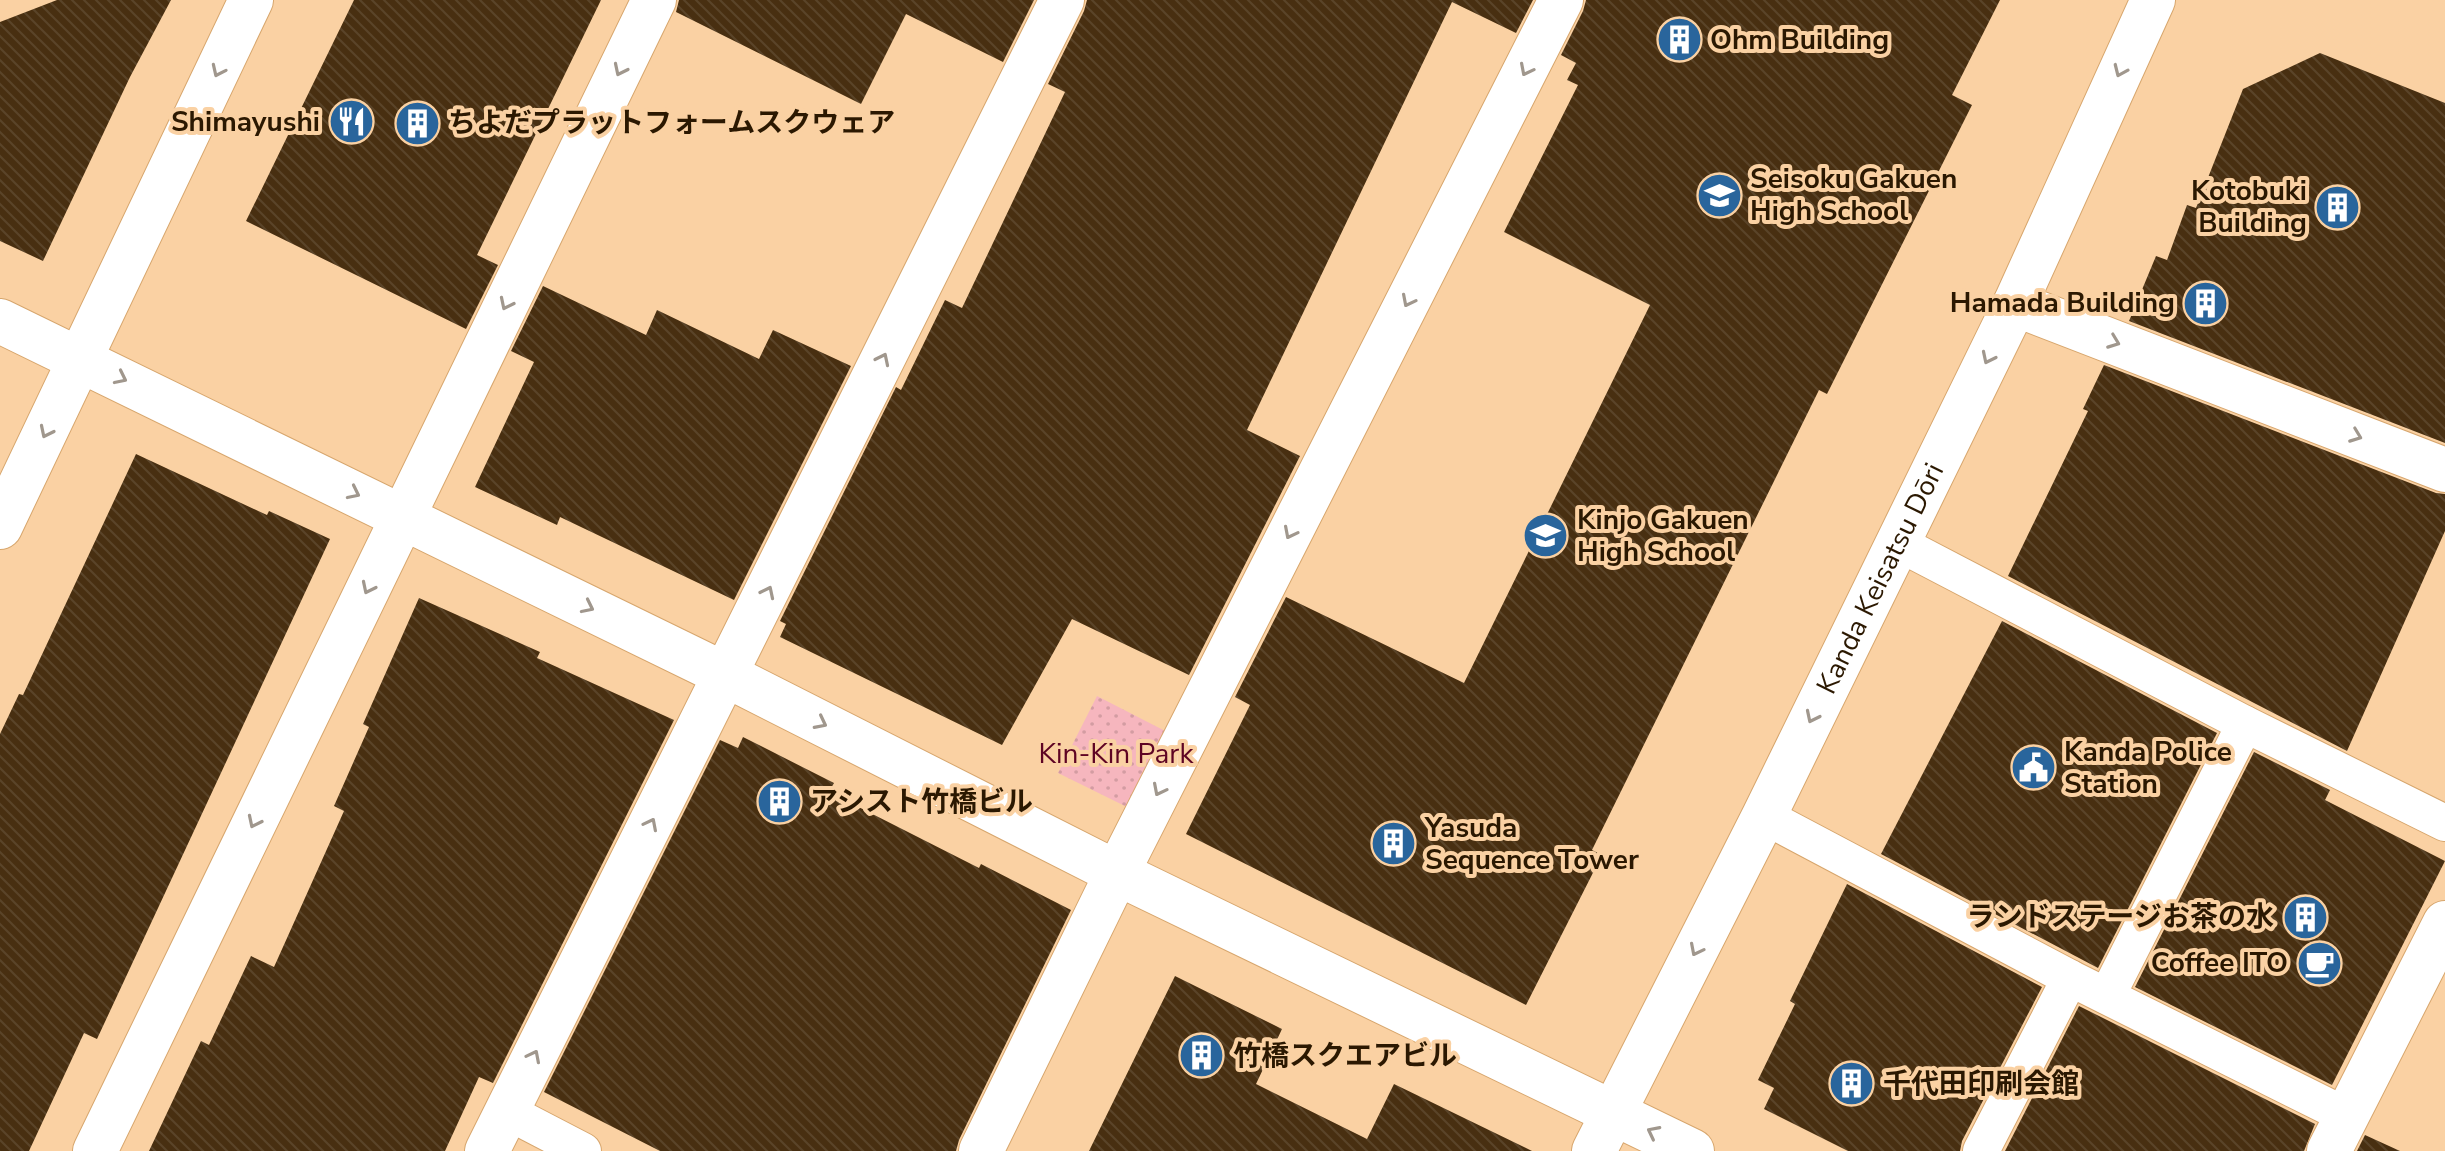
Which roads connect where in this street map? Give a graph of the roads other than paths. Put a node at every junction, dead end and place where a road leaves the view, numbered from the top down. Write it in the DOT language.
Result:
graph roads {
  1 [pos="251,0"];
  2 [pos="654,0"];
  3 [pos="1062,0"];
  4 [pos="1561,0"];
  5 [pos="2153,0"];
  6 [pos="2015,304"];
  7 [pos="0,321"];
  8 [pos="82,359"];
  9 [pos="2445,470"];
  10 [pos="402,517"];
  11 [pos="0,527"];
  12 [pos="1898,543"];
  13 [pos="726,675"];
  14 [pos="2245,724"];
  15 [pos="1764,816"];
  16 [pos="2445,823"];
  17 [pos="1117,873"];
  18 [pos="2445,923"];
  19 [pos="2070,978"];
  20 [pos="2107,996"];
  21 [pos="506,1111"];
  22 [pos="1613,1112"];
  23 [pos="2338,1133"];
  24 [pos="95,1151"];
  25 [pos="487,1151"];
  26 [pos="583,1151"];
  27 [pos="981,1151"];
  28 [pos="1594,1151"];
  29 [pos="1692,1151"];
  30 [pos="1981,1151"];
  1 -- 8 [label="street, one-way"];
  2 -- 10 [label="street, one-way"];
  13 -- 3 [label="street, one-way"];
  4 -- 17 [label="street, one-way"];
  5 -- 6 [label="street, Kanda Keisatsu Dōri, one-way"];
  6 -- 9 [label="street, one-way"];
  6 -- 12 [label="street, Kanda Keisatsu Dōri, one-way"];
  7 -- 8 [label="street"];
  8 -- 10 [label="street, one-way"];
  8 -- 11 [label="street, one-way"];
  10 -- 13 [label="street, one-way"];
  10 -- 24 [label="street, one-way"];
  12 -- 14 [label="lane"];
  12 -- 15 [label="street, Kanda Keisatsu Dōri, one-way"];
  13 -- 17 [label="street, one-way"];
  21 -- 13 [label="street, one-way"];
  14 -- 16 [label="lane"];
  14 -- 20 [label="lane"];
  15 -- 19 [label="lane"];
  15 -- 22 [label="street, Kanda Keisatsu Dōri, one-way"];
  17 -- 22 [label="street"];
  17 -- 27 [label="street"];
  18 -- 23 [label="street"];
  19 -- 20 [label="lane"];
  19 -- 30 [label="lane"];
  20 -- 23 [label="lane"];
  21 -- 25 [label="street"];
  21 -- 26 [label="lane"];
  22 -- 28 [label="street, Kanda Keisatsu Dōri"];
  29 -- 22 [label="street, one-way"];
}
